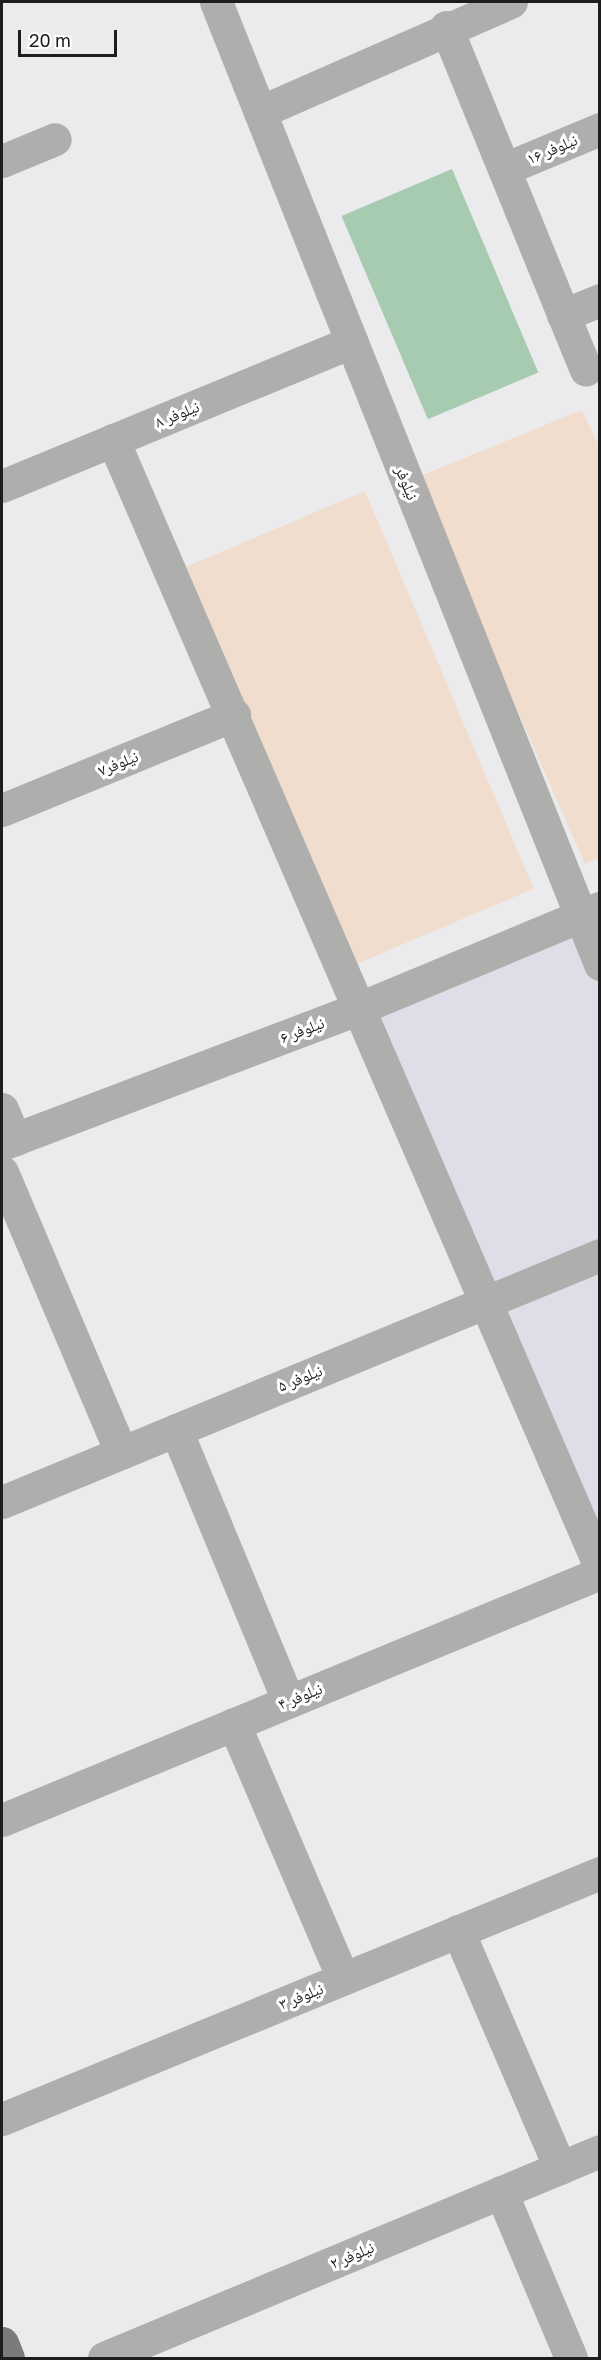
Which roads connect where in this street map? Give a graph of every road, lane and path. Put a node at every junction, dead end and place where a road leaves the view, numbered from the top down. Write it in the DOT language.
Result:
graph roads {
  1 [pos="216,2"];
  2 [pos="511,2"];
  3 [pos="446,27"];
  4 [pos="260,112"];
  5 [pos="600,129"];
  6 [pos="55,139"];
  7 [pos="2,161"];
  8 [pos="504,169"];
  9 [pos="600,300"];
  10 [pos="563,315"];
  11 [pos="351,342"];
  12 [pos="586,370"];
  13 [pos="113,440"];
  14 [pos="2,486"];
  15 [pos="234,715"];
  16 [pos="2,810"];
  17 [pos="590,912"];
  18 [pos="600,964"];
  19 [pos="362,1007"];
  20 [pos="2,1109"];
  21 [pos="8,1141"];
  22 [pos="2,1172"];
  23 [pos="600,1255"];
  24 [pos="487,1301"];
  25 [pos="176,1430"];
  26 [pos="121,1452"];
  27 [pos="2,1502"];
  28 [pos="600,1567"];
  29 [pos="600,1573"];
  30 [pos="288,1701"];
  31 [pos="234,1724"];
  32 [pos="2,1820"];
  33 [pos="600,1872"];
  34 [pos="458,1931"];
  35 [pos="343,1978"];
  36 [pos="2,2119"];
  37 [pos="600,2151"];
  38 [pos="560,2168"];
  39 [pos="501,2192"];
  40 [pos="2,2343"];
  41 [pos="8,2358"];
  42 [pos="104,2358"];
  43 [pos="571,2358"];
  1 -- 4 [label="street, نیلوفر"];
  2 -- 3 [label="street"];
  3 -- 4 [label="street"];
  3 -- 8 [label="street"];
  4 -- 11 [label="street, نیلوفر"];
  5 -- 8 [label="street, نیلوفر ۱۶"];
  6 -- 7 [label="street"];
  8 -- 10 [label="street"];
  9 -- 10 [label="street"];
  10 -- 12 [label="street"];
  11 -- 13 [label="street, نیلوفر ۸"];
  11 -- 17 [label="street, نیلوفر"];
  13 -- 14 [label="street, نیلوفر ۸"];
  13 -- 15 [label="street"];
  15 -- 16 [label="street, نیلوفر۷"];
  15 -- 19 [label="street"];
  17 -- 18 [label="street, نیلوفر"];
  17 -- 19 [label="street, نیلوفر ۶"];
  19 -- 21 [label="street, نیلوفر ۶"];
  19 -- 24 [label="street"];
  20 -- 21 [label="street"];
  22 -- 26 [label="street"];
  23 -- 24 [label="street, نیلوفر ۵"];
  24 -- 25 [label="street, نیلوفر ۵"];
  24 -- 28 [label="street"];
  25 -- 26 [label="street, نیلوفر ۵"];
  25 -- 30 [label="street"];
  26 -- 27 [label="street, نیلوفر ۵"];
  29 -- 30 [label="street, نیلوفر ۴"];
  30 -- 31 [label="street, نیلوفر ۴"];
  31 -- 32 [label="street, نیلوفر ۴"];
  31 -- 35 [label="street"];
  33 -- 34 [label="street, نیلوفر ۳"];
  34 -- 35 [label="street, نیلوفر ۳"];
  34 -- 38 [label="street"];
  35 -- 36 [label="street, نیلوفر ۳"];
  37 -- 38 [label="street, نیلوفر ۲"];
  38 -- 39 [label="street, نیلوفر ۲"];
  39 -- 42 [label="street, نیلوفر ۲"];
  39 -- 43 [label="street"];
  40 -- 41 [label="main road"];
}
